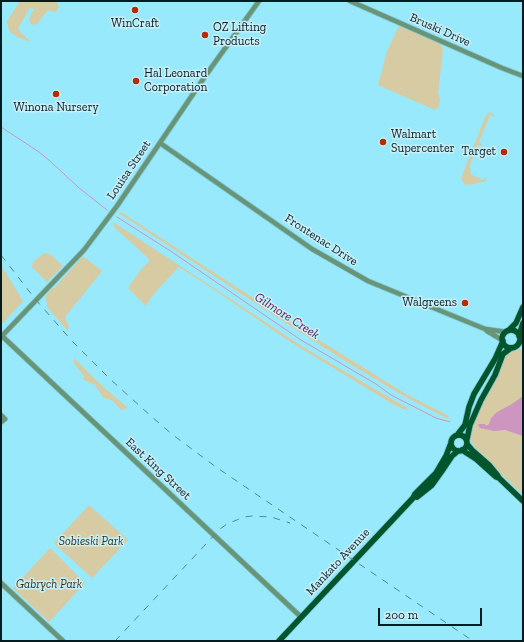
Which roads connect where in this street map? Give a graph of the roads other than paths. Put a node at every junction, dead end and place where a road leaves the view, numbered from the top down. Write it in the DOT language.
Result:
graph roads {
  1 [pos="258,1"];
  2 [pos="350,1"];
  3 [pos="523,76"];
  4 [pos="160,143"];
  5 [pos="523,307"];
  6 [pos="523,323"];
  7 [pos="485,329"];
  8 [pos="508,331"];
  9 [pos="1,336"];
  10 [pos="519,336"];
  11 [pos="503,340"];
  12 [pos="511,348"];
  13 [pos="458,434"];
  14 [pos="467,442"];
  15 [pos="451,443"];
  16 [pos="460,451"];
  17 [pos="499,478"];
  18 [pos="413,498"];
  19 [pos="523,501"];
  20 [pos="1,583"];
  21 [pos="301,617"];
  22 [pos="63,641"];
  23 [pos="279,641"];
  1 -- 4 [label="street, Louisa Street"];
  2 -- 3 [label="street, Bruski Drive"];
  4 -- 7 [label="street, Frontenac Drive"];
  4 -- 9 [label="street, Louisa Street"];
  5 -- 8 [label="main road, Mankato Avenue"];
  6 -- 10 [label="main road, Mankato Avenue"];
  7 -- 8 [label="street, Frontenac Drive"];
  7 -- 11 [label="street, Frontenac Drive"];
  8 -- 10 [label="main road"];
  8 -- 11 [label="main road, Mankato Avenue"];
  9 -- 21 [label="street, East King Street"];
  10 -- 12 [label="main road, Mankato Avenue"];
  11 -- 12 [label="main road"];
  11 -- 13 [label="main road, Mankato Avenue"];
  12 -- 14 [label="main road, Mankato Avenue"];
  13 -- 14 [label="main road"];
  13 -- 15 [label="main road, Mankato Avenue"];
  14 -- 16 [label="main road, Mankato Avenue"];
  14 -- 17 [label="main road"];
  15 -- 16 [label="main road"];
  15 -- 18 [label="main road, Mankato Avenue"];
  16 -- 17 [label="main road"];
  16 -- 18 [label="main road, Mankato Avenue"];
  17 -- 19 [label="main road"];
  18 -- 21 [label="main road, Mankato Avenue"];
  20 -- 22 [label="street"];
  21 -- 23 [label="main road, Mankato Avenue"];
}
